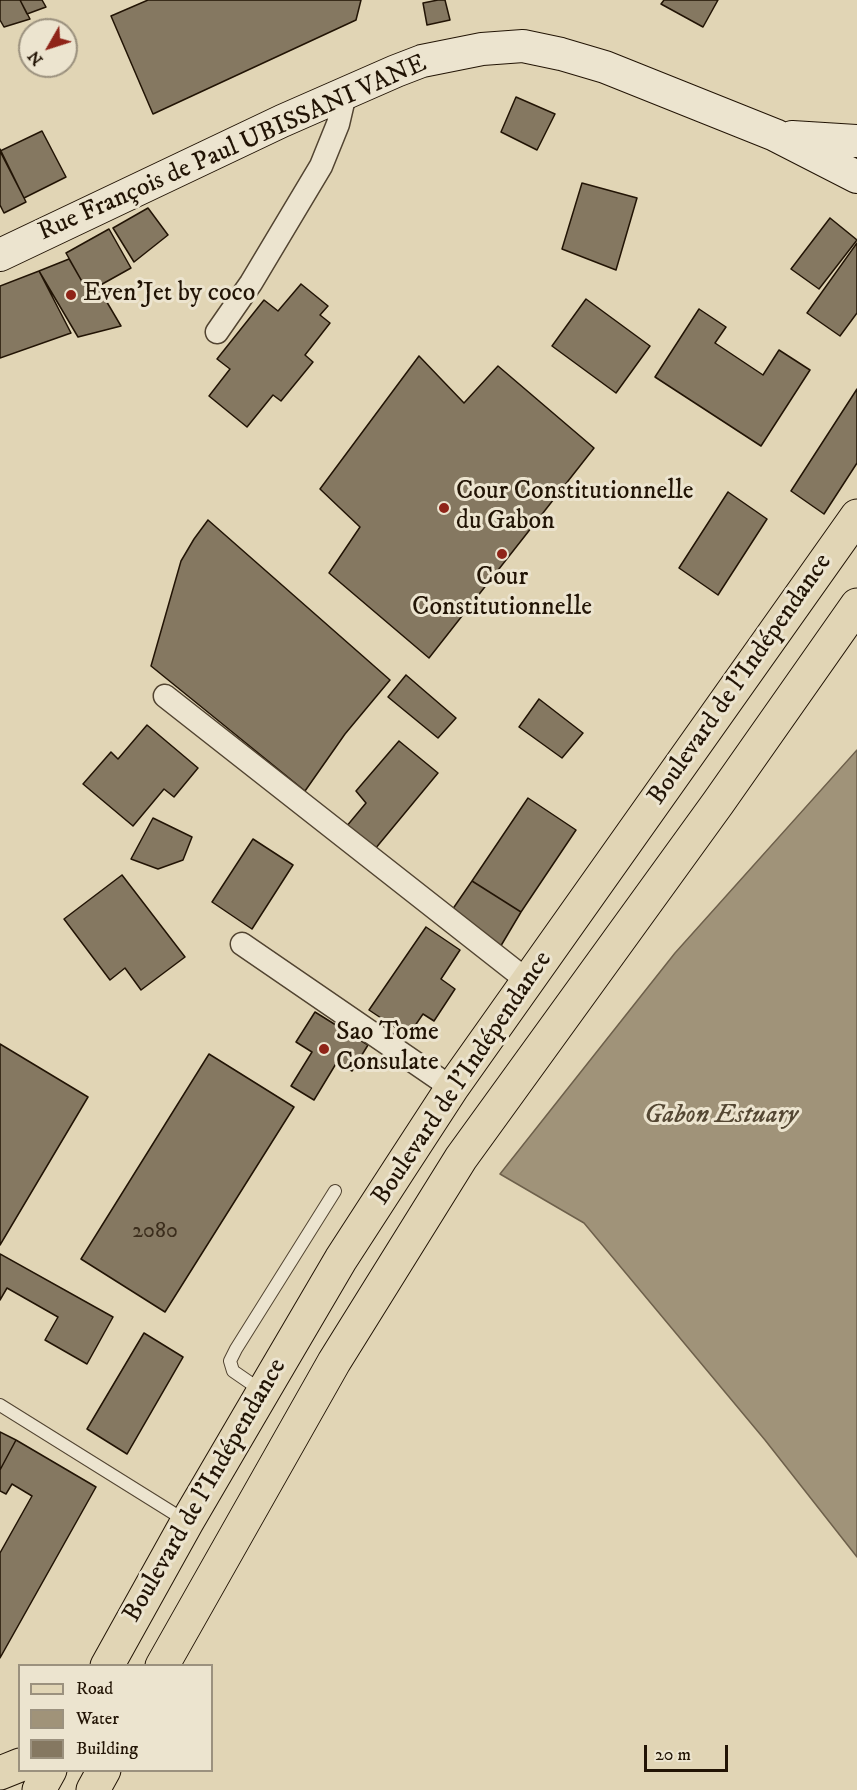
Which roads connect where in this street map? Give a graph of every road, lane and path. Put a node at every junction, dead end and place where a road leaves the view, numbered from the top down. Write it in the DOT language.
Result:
graph roads {
  1 [pos="345,94"];
  2 [pos="775,135"];
  3 [pos="857,141"];
  4 [pos="857,177"];
  5 [pos="0,255"];
  6 [pos="217,332"];
  7 [pos="857,516"];
  8 [pos="857,605"];
  9 [pos="165,696"];
  10 [pos="242,944"];
  11 [pos="529,982"];
  12 [pos="452,1088"];
  13 [pos="335,1191"];
  14 [pos="263,1392"];
  15 [pos="0,1405"];
  16 [pos="187,1522"];
  17 [pos="108,1664"];
  18 [pos="163,1664"];
  19 [pos="18,1766"];
  20 [pos="49,1772"];
  21 [pos="103,1772"];
  22 [pos="0,1773"];
  23 [pos="39,1790"];
  24 [pos="93,1790"];
  1 -- 2 [label="street, Rue François de Paul UBISSANI VANE"];
  1 -- 5 [label="street, Rue François de Paul UBISSANI VANE"];
  1 -- 6 [label="street"];
  2 -- 3 [label="street"];
  2 -- 4 [label="street"];
  7 -- 11 [label="main road, Boulevard de l'Indépendance"];
  8 -- 18 [label="main road, Boulevard de l'Indépendance"];
  9 -- 11 [label="street"];
  10 -- 12 [label="street"];
  11 -- 12 [label="main road, Boulevard de l'Indépendance"];
  12 -- 14 [label="main road, Boulevard de l'Indépendance"];
  13 -- 14 [label="lane"];
  14 -- 16 [label="main road, Boulevard de l'Indépendance"];
  15 -- 16 [label="lane"];
  16 -- 17 [label="main road, Boulevard de l'Indépendance"];
  19 -- 22 [label="main road"];
  20 -- 23 [label="main road"];
  21 -- 24 [label="main road"];
}
